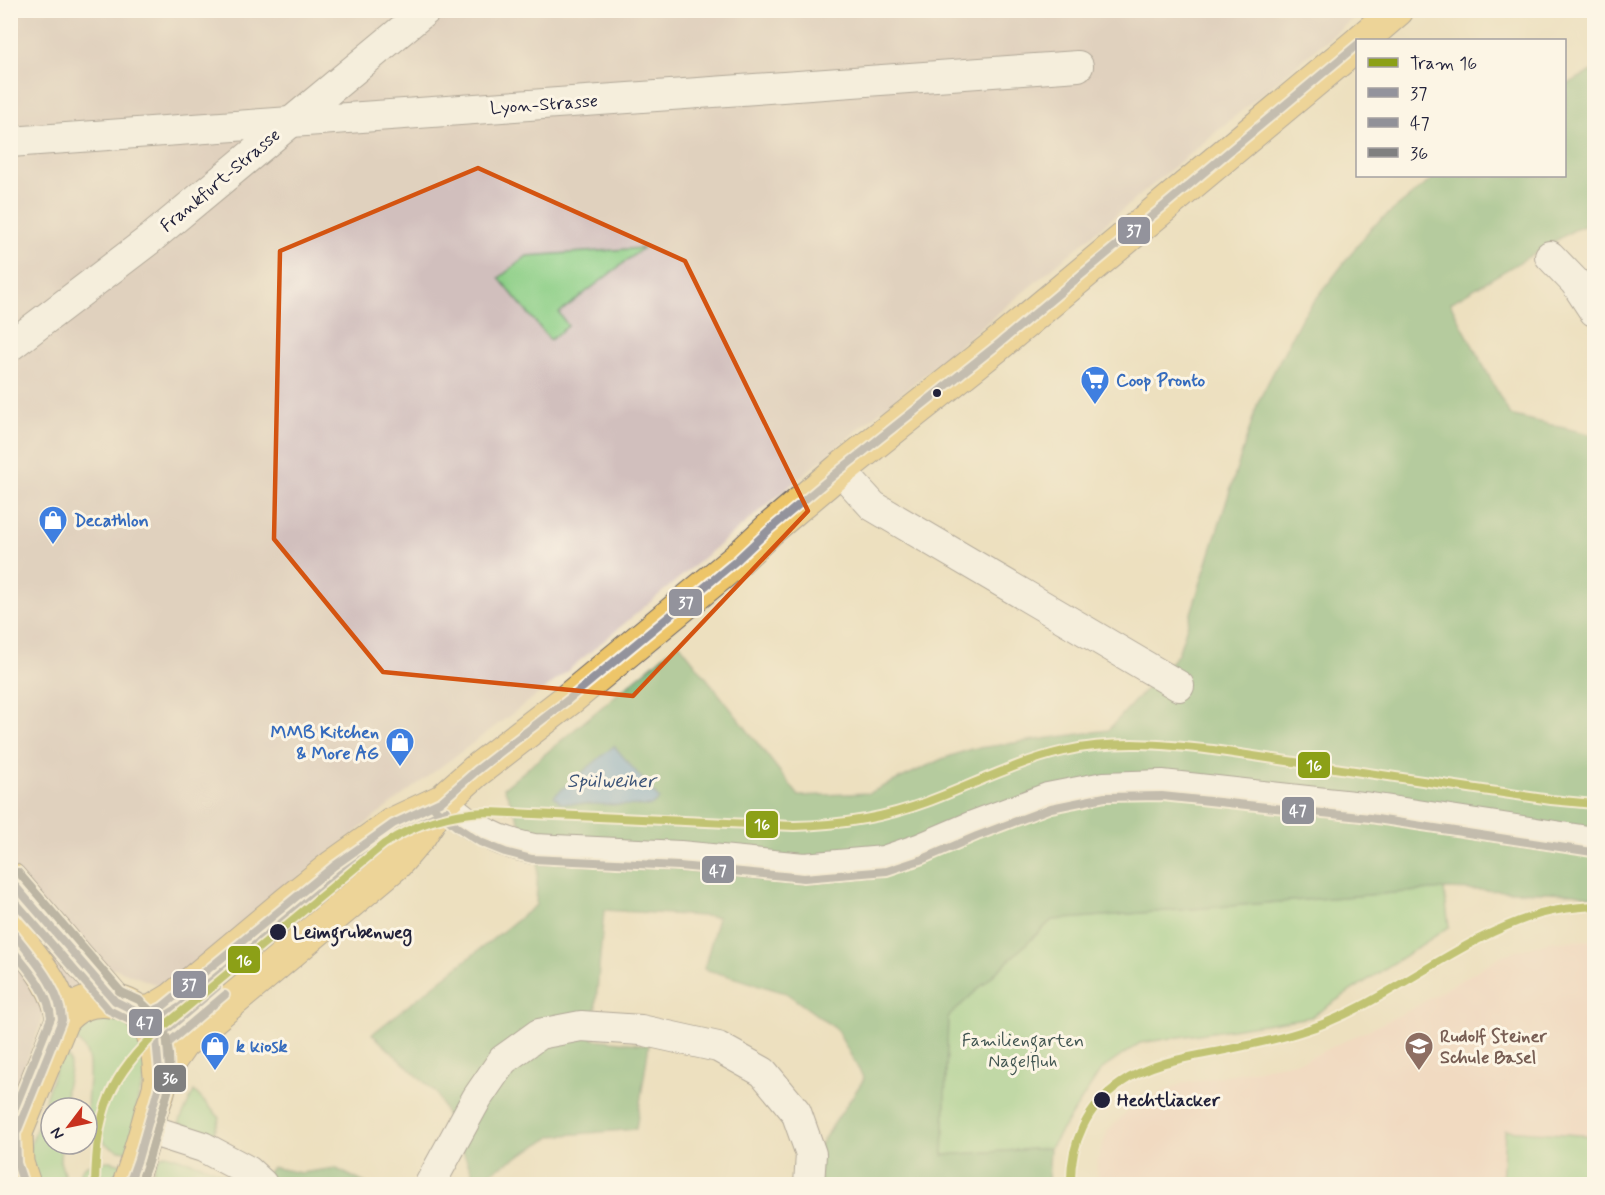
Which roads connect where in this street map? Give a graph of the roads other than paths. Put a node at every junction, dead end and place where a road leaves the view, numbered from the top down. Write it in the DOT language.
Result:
graph roads {
  1 [pos="426,10"];
  2 [pos="1397,10"];
  3 [pos="1363,39"];
  4 [pos="1356,46"];
  5 [pos="1078,66"];
  6 [pos="290,122"];
  7 [pos="10,142"];
  8 [pos="1550,256"];
  9 [pos="1594,311"];
  10 [pos="10,346"];
  11 [pos="840,470"];
  12 [pos="1179,686"];
  13 [pos="442,801"];
  14 [pos="1594,842"];
  15 [pos="10,879"];
  16 [pos="46,920"];
  17 [pos="15,935"];
  18 [pos="127,1007"];
  19 [pos="62,1020"];
  20 [pos="160,1082"];
  21 [pos="147,1129"];
  22 [pos="13,1140"];
  23 [pos="24,1185"];
  24 [pos="129,1185"];
  25 [pos="261,1185"];
  26 [pos="429,1185"];
  27 [pos="809,1185"];
  1 -- 6 [label="street, Frankfurt-Strasse"];
  2 -- 3 [label="main road"];
  4 -- 11 [label="main road"];
  5 -- 6 [label="street, Lyon-Strasse"];
  6 -- 7 [label="street, Lyon-Strasse"];
  6 -- 10 [label="street, Frankfurt-Strasse"];
  8 -- 9 [label="street"];
  11 -- 12 [label="street"];
  11 -- 13 [label="main road"];
  13 -- 14 [label="street"];
  13 -- 18 [label="main road"];
  13 -- 20 [label="main road"];
  15 -- 16 [label="main road"];
  16 -- 17 [label="main road"];
  16 -- 18 [label="main road"];
  17 -- 19 [label="main road"];
  18 -- 19 [label="main road"];
  18 -- 20 [label="main road"];
  19 -- 22 [label="main road"];
  20 -- 21 [label="main road"];
  21 -- 24 [label="main road"];
  21 -- 25 [label="street"];
  22 -- 23 [label="main road"];
  26 -- 27 [label="street"];
}
